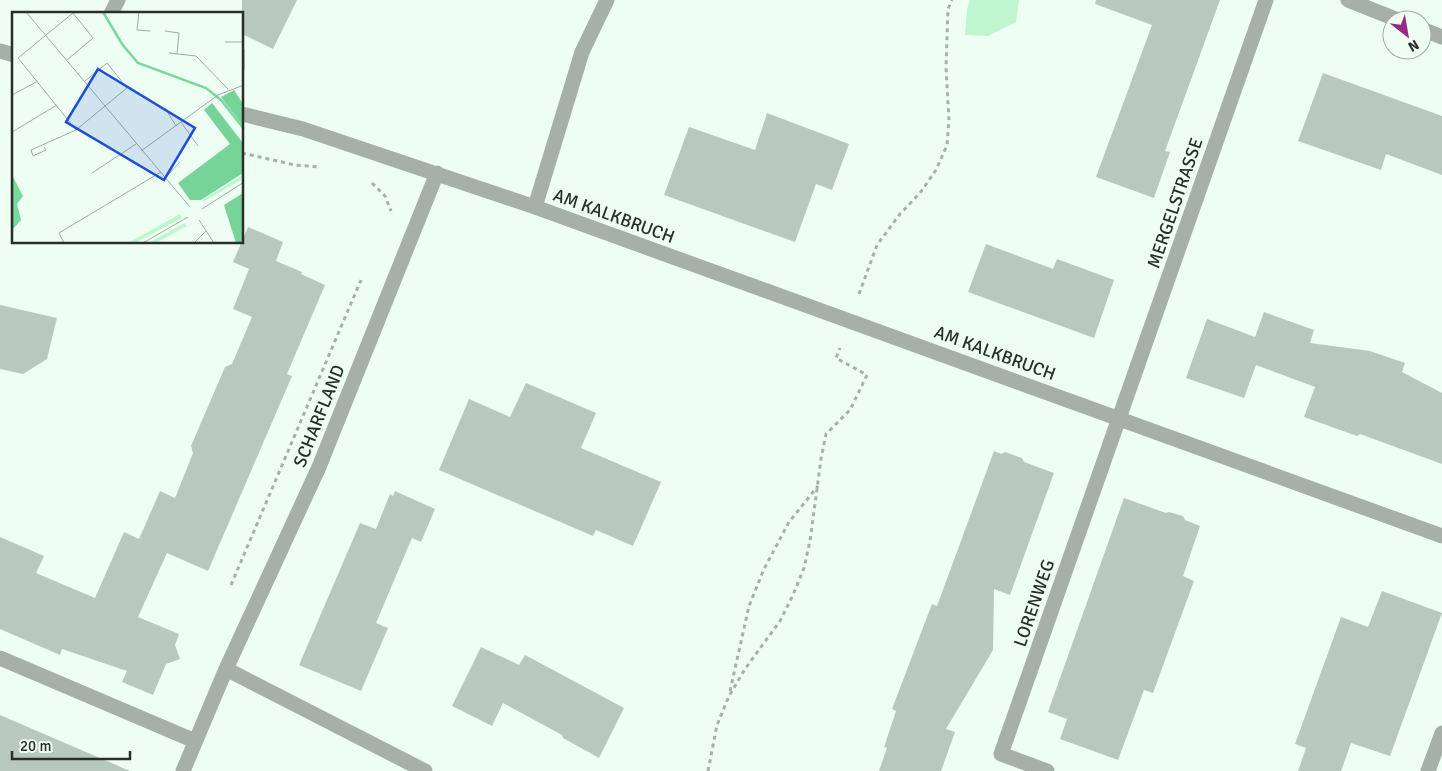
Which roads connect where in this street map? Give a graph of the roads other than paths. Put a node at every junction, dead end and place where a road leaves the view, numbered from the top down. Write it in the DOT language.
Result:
graph roads {
  1 [pos="118,0"];
  2 [pos="607,0"];
  3 [pos="1266,0"];
  4 [pos="1348,0"];
  5 [pos="112,12"];
  6 [pos="1382,14"];
  7 [pos="244,114"];
  8 [pos="437,173"];
  9 [pos="535,207"];
  10 [pos="1119,418"];
  11 [pos="1442,536"];
  12 [pos="0,658"];
  13 [pos="226,669"];
  14 [pos="1442,733"];
  15 [pos="195,741"];
  16 [pos="183,771"];
  17 [pos="425,771"];
  18 [pos="1047,771"];
  19 [pos="1428,771"];
  1 -- 5 [label="street"];
  2 -- 9 [label="street, AM KALKBRUCH"];
  3 -- 10 [label="street, MERGELSTRASSE"];
  4 -- 6 [label="street"];
  7 -- 8 [label="street, AM KALKBRUCH"];
  8 -- 9 [label="street, AM KALKBRUCH"];
  8 -- 13 [label="street, SCHARFLAND"];
  9 -- 10 [label="street, AM KALKBRUCH"];
  10 -- 11 [label="street, AM KALKBRUCH"];
  10 -- 18 [label="street, LORENWEG"];
  12 -- 15 [label="street"];
  13 -- 15 [label="street, SCHARFLAND"];
  13 -- 17 [label="street"];
  14 -- 19 [label="street"];
  15 -- 16 [label="street, SCHARFLAND"];
}
